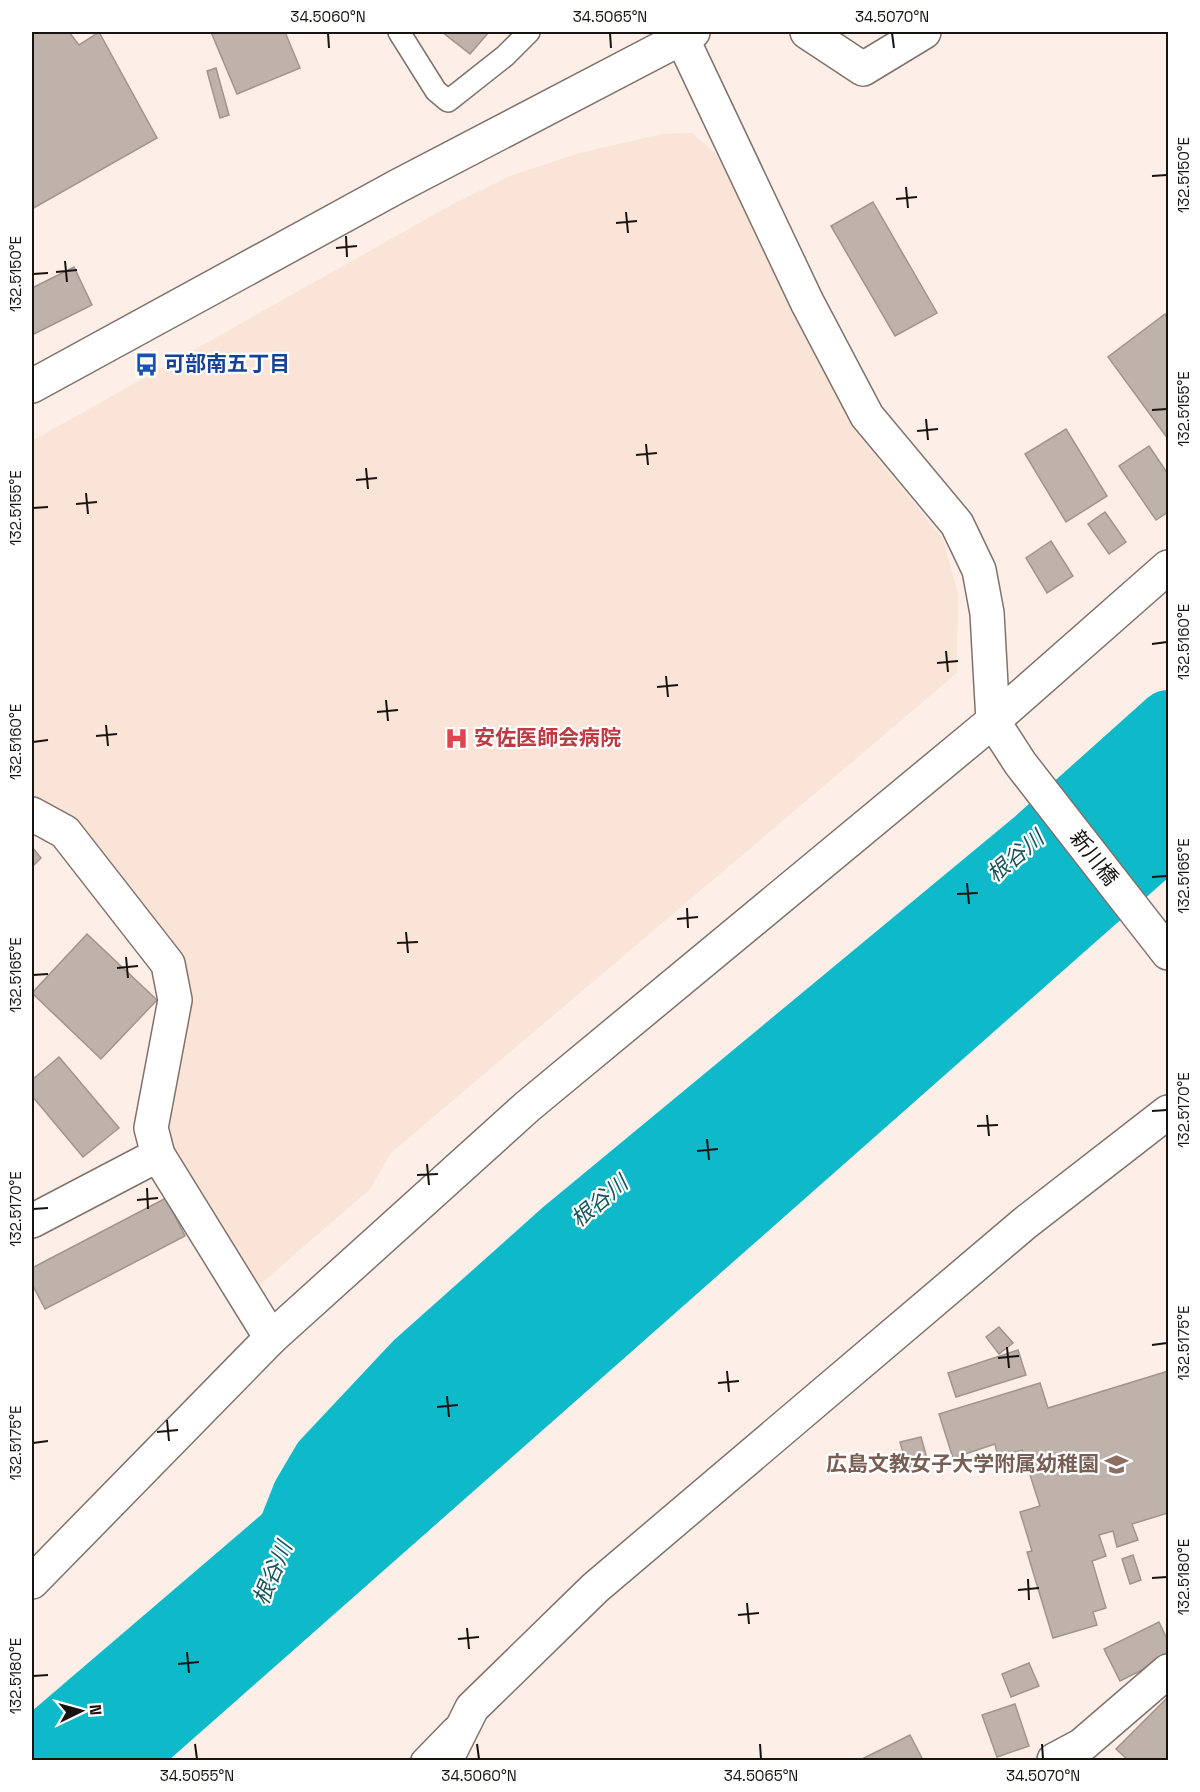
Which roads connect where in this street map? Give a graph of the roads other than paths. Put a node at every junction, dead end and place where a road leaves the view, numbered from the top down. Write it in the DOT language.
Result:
graph roads {
  1 [pos="399,32"];
  2 [pos="529,32"];
  3 [pos="807,32"];
  4 [pos="924,32"];
  5 [pos="685,34"];
  6 [pos="32,386"];
  7 [pos="1168,567"];
  8 [pos="1168,595"];
  9 [pos="993,721"];
  10 [pos="32,814"];
  11 [pos="1168,953"];
  12 [pos="1168,1112"];
  13 [pos="158,1155"];
  14 [pos="32,1221"];
  15 [pos="271,1338"];
  16 [pos="32,1582"];
  17 [pos="1168,1671"];
  18 [pos="472,1708"];
  19 [pos="422,1761"];
  20 [pos="446,1761"];
  21 [pos="1054,1761"];
  1 -- 2 [label="lane"];
  3 -- 4 [label="street"];
  5 -- 6 [label="street"];
  5 -- 9 [label="street"];
  7 -- 9 [label="street"];
  8 -- 9 [label="street"];
  9 -- 11 [label="street, 新川橋"];
  9 -- 15 [label="street"];
  10 -- 13 [label="street"];
  12 -- 18 [label="street"];
  13 -- 14 [label="street"];
  13 -- 15 [label="street"];
  15 -- 16 [label="street"];
  17 -- 21 [label="street"];
  18 -- 19 [label="lane"];
  18 -- 20 [label="street"];
}
